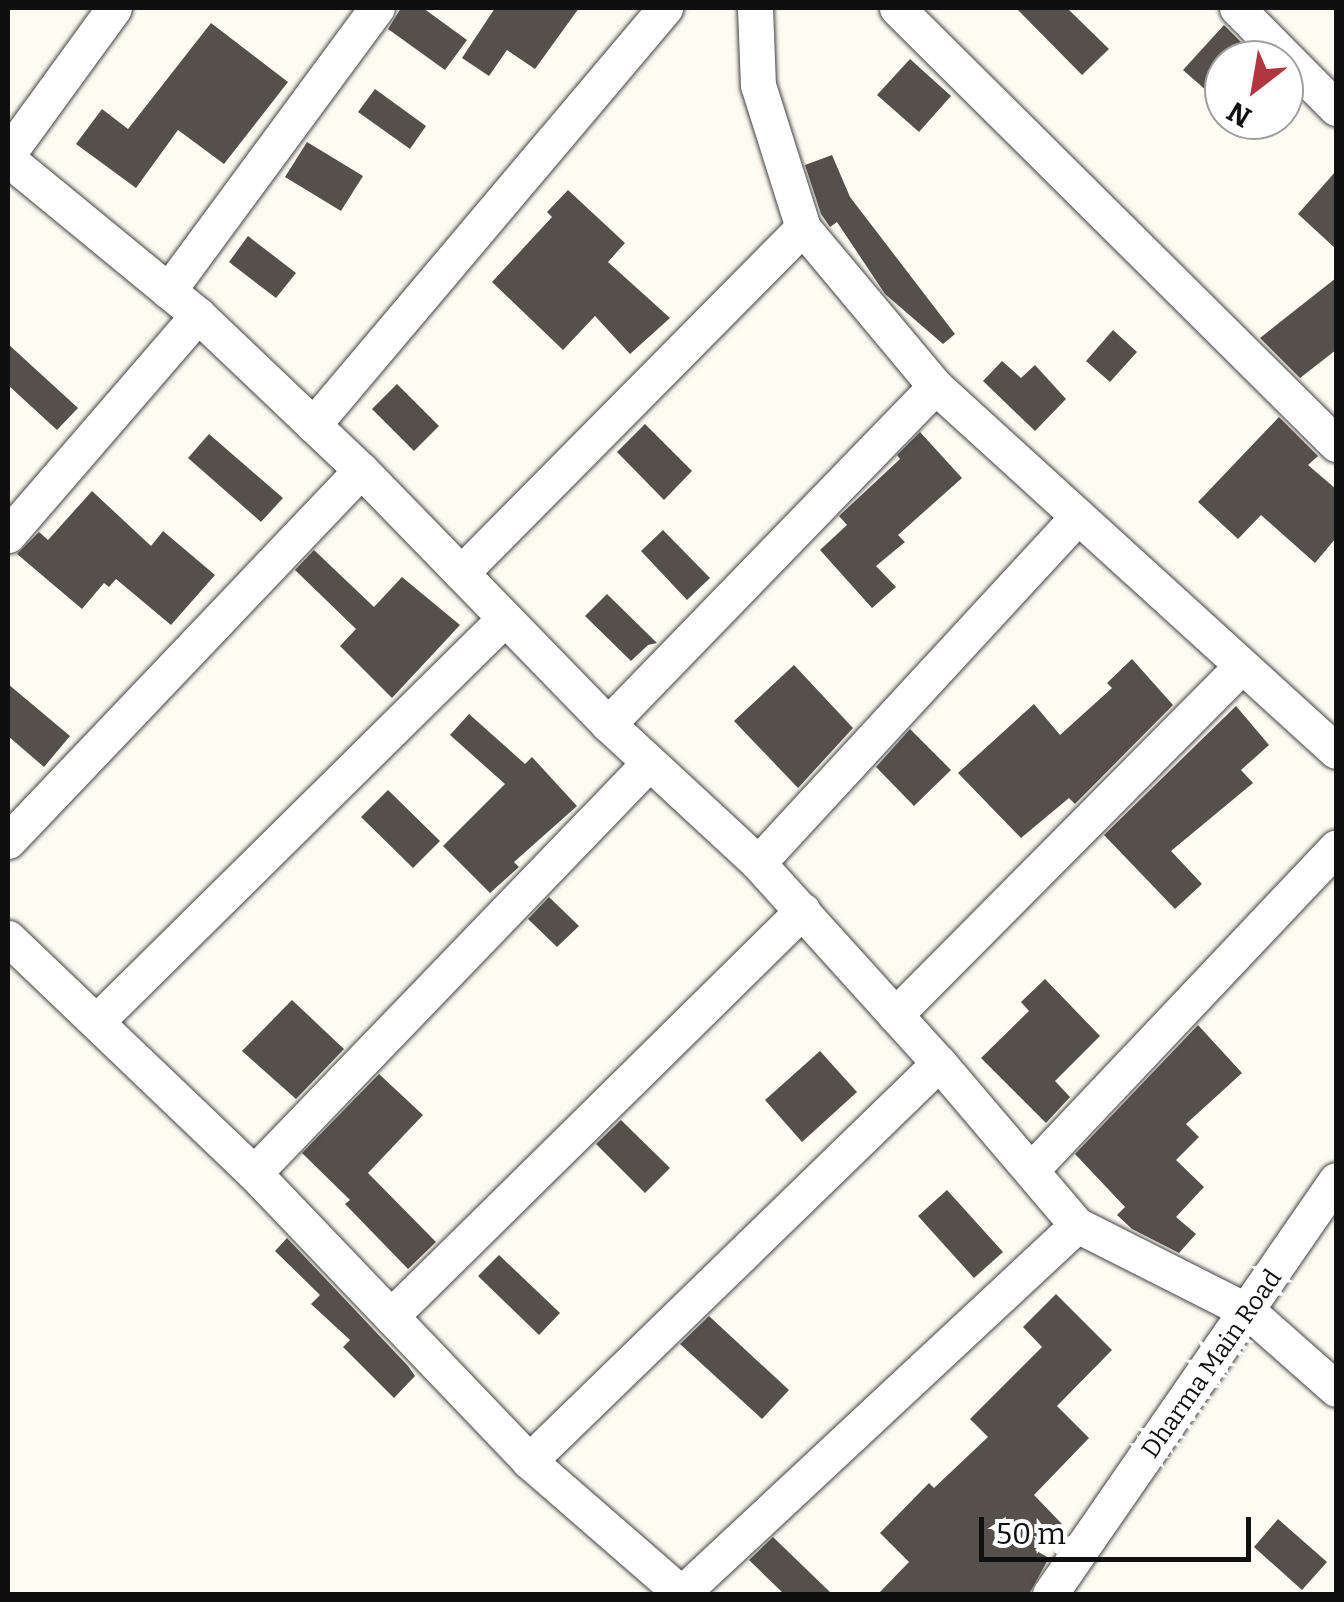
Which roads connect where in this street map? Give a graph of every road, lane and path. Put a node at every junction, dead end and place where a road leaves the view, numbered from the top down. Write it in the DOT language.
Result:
graph roads {
  1 [pos="114,8"];
  2 [pos="377,8"];
  3 [pos="665,8"];
  4 [pos="754,8"];
  5 [pos="896,8"];
  6 [pos="1236,8"];
  7 [pos="1336,108"];
  8 [pos="8,156"];
  9 [pos="803,228"];
  10 [pos="168,291"];
  11 [pos="198,315"];
  12 [pos="935,386"];
  13 [pos="313,425"];
  14 [pos="1336,444"];
  15 [pos="361,470"];
  16 [pos="1078,516"];
  17 [pos="8,535"];
  18 [pos="460,573"];
  19 [pos="504,620"];
  20 [pos="1242,666"];
  21 [pos="608,724"];
  22 [pos="1336,751"];
  23 [pos="649,763"];
  24 [pos="8,841"];
  25 [pos="1336,847"];
  26 [pos="758,864"];
  27 [pos="803,910"];
  28 [pos="8,938"];
  29 [pos="895,1015"];
  30 [pos="98,1021"];
  31 [pos="939,1062"];
  32 [pos="1031,1170"];
  33 [pos="254,1173"];
  34 [pos="1336,1180"];
  35 [pos="1078,1226"];
  36 [pos="1250,1312"];
  37 [pos="391,1316"];
  38 [pos="1336,1389"];
  39 [pos="529,1461"];
  40 [pos="682,1594"];
  41 [pos="1050,1594"];
  1 -- 8 [label="street"];
  2 -- 10 [label="street"];
  3 -- 13 [label="street"];
  4 -- 9 [label="street"];
  5 -- 14 [label="street"];
  6 -- 7 [label="street"];
  8 -- 10 [label="street"];
  9 -- 12 [label="street"];
  9 -- 18 [label="street"];
  10 -- 11 [label="street"];
  11 -- 13 [label="street"];
  11 -- 17 [label="street"];
  12 -- 16 [label="street"];
  12 -- 21 [label="street"];
  13 -- 15 [label="street"];
  15 -- 18 [label="street"];
  15 -- 24 [label="street"];
  16 -- 20 [label="street"];
  16 -- 26 [label="street"];
  18 -- 19 [label="street"];
  19 -- 21 [label="street"];
  19 -- 30 [label="street"];
  20 -- 22 [label="street"];
  20 -- 29 [label="street"];
  21 -- 23 [label="street"];
  23 -- 26 [label="street"];
  23 -- 33 [label="street"];
  25 -- 32 [label="street"];
  26 -- 27 [label="street"];
  27 -- 29 [label="street"];
  27 -- 37 [label="street"];
  28 -- 30 [label="street"];
  29 -- 31 [label="street"];
  30 -- 33 [label="street"];
  31 -- 32 [label="street"];
  31 -- 39 [label="street"];
  32 -- 35 [label="street"];
  33 -- 37 [label="street"];
  34 -- 36 [label="street, Dharma Main Road"];
  35 -- 36 [label="street"];
  35 -- 40 [label="street"];
  36 -- 38 [label="street"];
  36 -- 41 [label="street, Dharma Main Road"];
  37 -- 39 [label="street"];
  39 -- 40 [label="street"];
}
